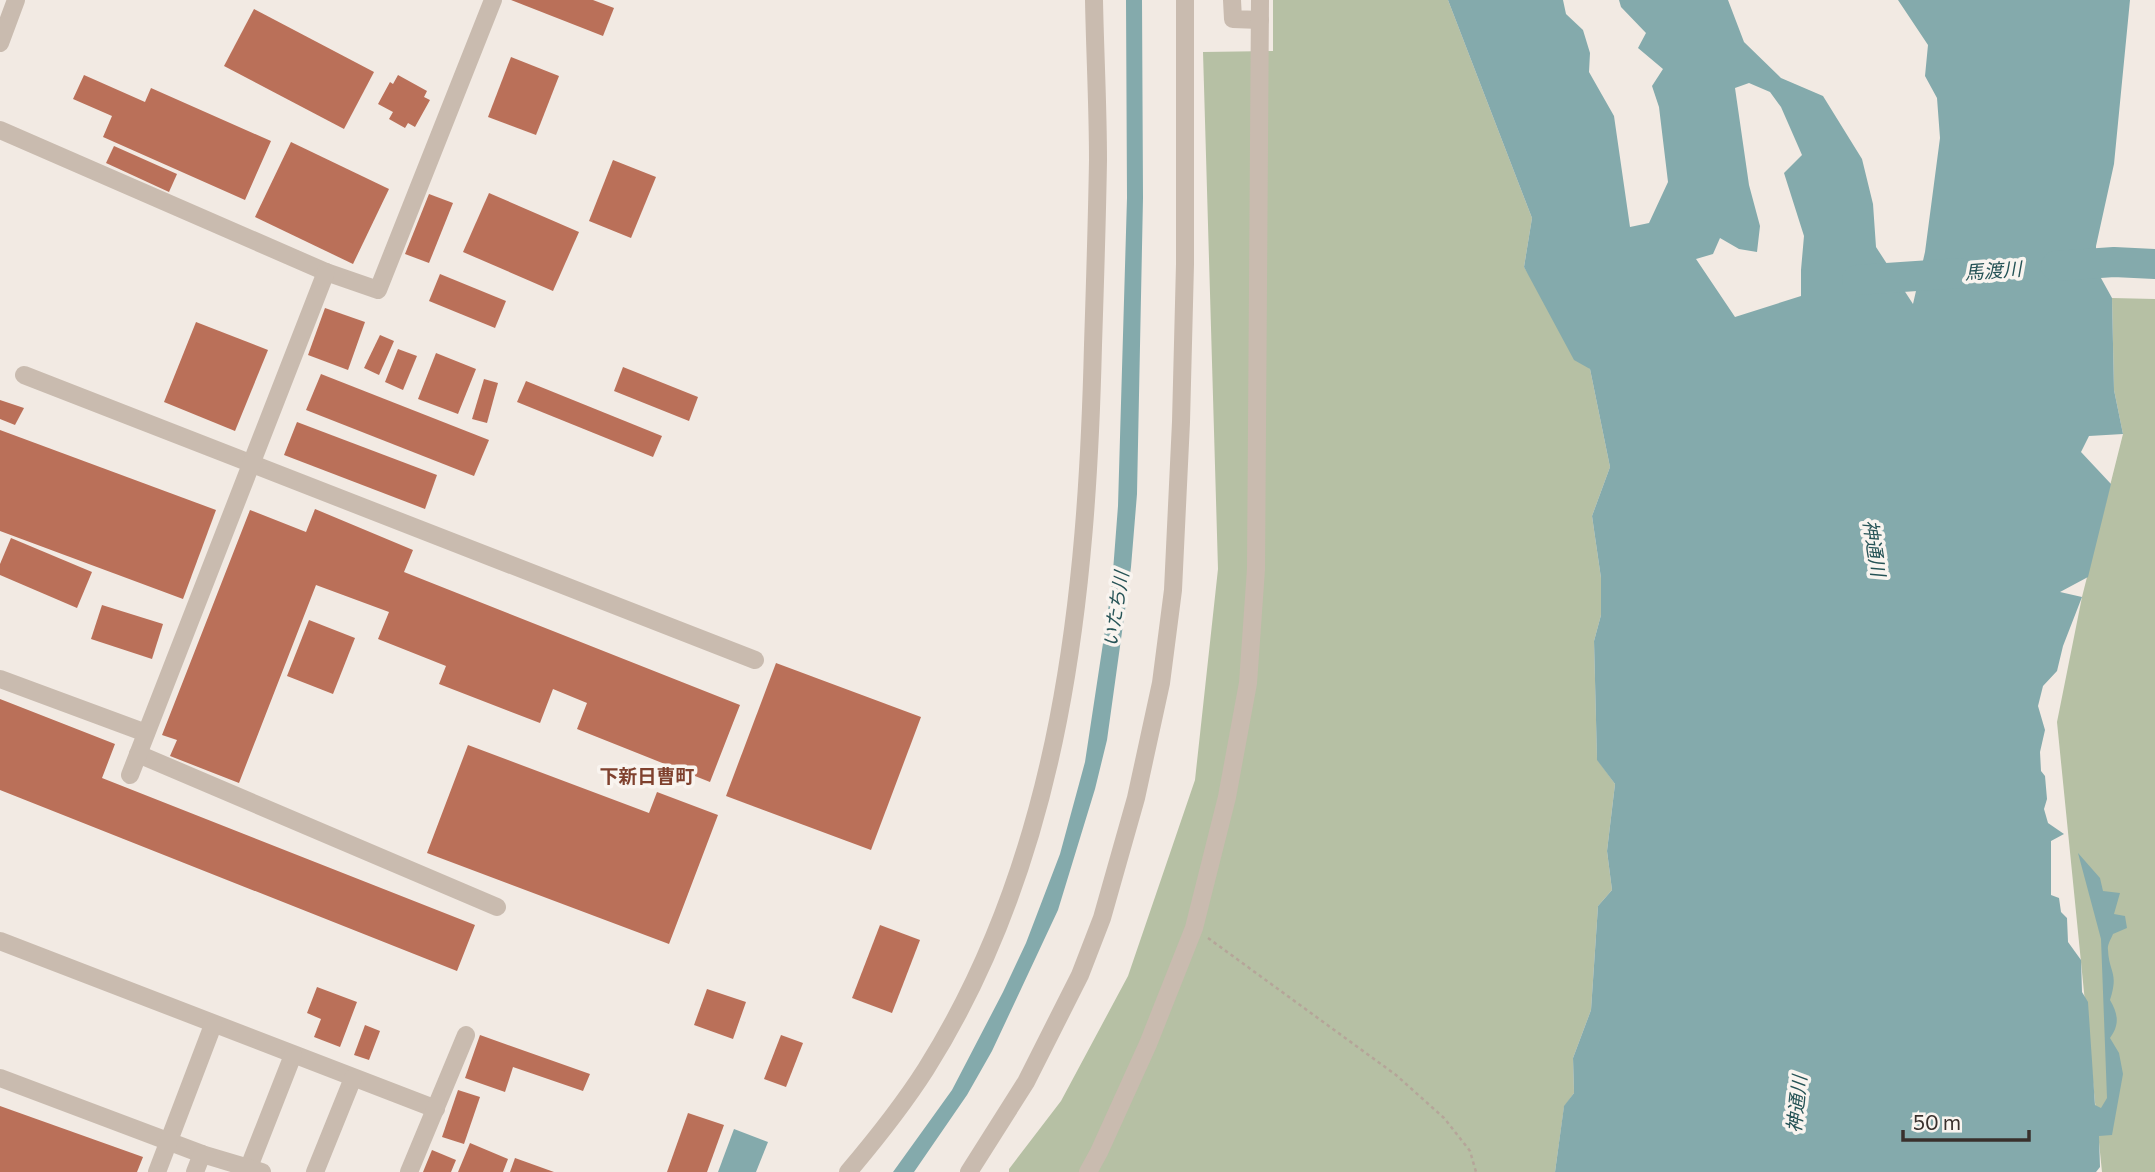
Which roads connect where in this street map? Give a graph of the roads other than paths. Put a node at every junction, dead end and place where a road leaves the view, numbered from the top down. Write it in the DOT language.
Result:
graph roads {
  1 [pos="16,0"];
  2 [pos="493,0"];
  3 [pos="1094,0"];
  4 [pos="1185,0"];
  5 [pos="1232,0"];
  6 [pos="1260,0"];
  7 [pos="1260,20"];
  8 [pos="0,43"];
  9 [pos="0,130"];
  10 [pos="326,272"];
  11 [pos="24,375"];
  12 [pos="252,464"];
  13 [pos="755,660"];
  14 [pos="0,679"];
  15 [pos="146,733"];
  16 [pos="138,754"];
  17 [pos="130,775"];
  18 [pos="498,907"];
  19 [pos="0,941"];
  20 [pos="213,1025"];
  21 [pos="466,1035"];
  22 [pos="293,1055"];
  23 [pos="353,1078"];
  24 [pos="0,1079"];
  25 [pos="436,1109"];
  26 [pos="168,1141"];
  27 [pos="202,1154"];
  28 [pos="255,1170"];
  29 [pos="157,1172"];
  30 [pos="195,1172"];
  31 [pos="315,1172"];
  32 [pos="409,1172"];
  33 [pos="848,1172"];
  34 [pos="969,1172"];
  35 [pos="1087,1172"];
  1 -- 8 [label="street"];
  2 -- 10 [label="street"];
  3 -- 33 [label="street"];
  4 -- 34 [label="street"];
  5 -- 7 [label="street"];
  6 -- 7 [label="street"];
  7 -- 35 [label="street"];
  9 -- 10 [label="street"];
  10 -- 12 [label="street"];
  11 -- 12 [label="street"];
  12 -- 13 [label="street"];
  12 -- 15 [label="street"];
  14 -- 15 [label="street"];
  15 -- 16 [label="street"];
  16 -- 17 [label="street"];
  16 -- 18 [label="street"];
  19 -- 20 [label="street"];
  20 -- 22 [label="street"];
  20 -- 26 [label="street"];
  21 -- 25 [label="street"];
  22 -- 23 [label="street"];
  22 -- 28 [label="street"];
  23 -- 25 [label="street"];
  23 -- 31 [label="street"];
  24 -- 26 [label="street"];
  25 -- 32 [label="street"];
  26 -- 27 [label="street"];
  26 -- 29 [label="street"];
  27 -- 28 [label="street"];
  27 -- 30 [label="street"];
}
